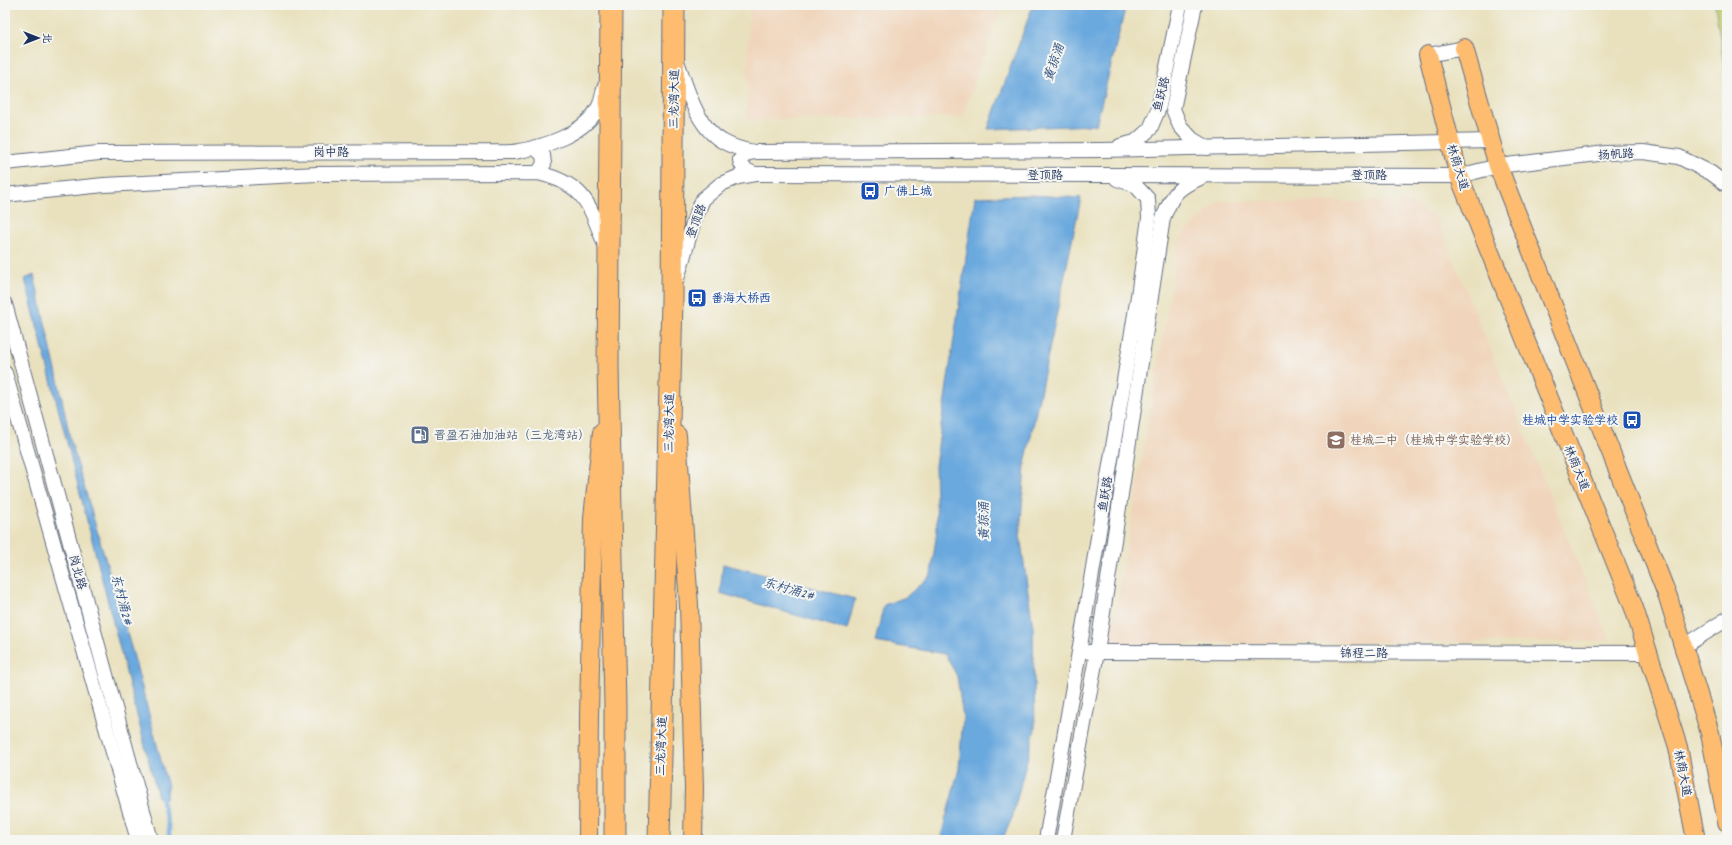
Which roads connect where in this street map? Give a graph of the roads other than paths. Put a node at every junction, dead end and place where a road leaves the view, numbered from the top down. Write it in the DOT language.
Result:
graph roads {
  1 [pos="606,5"];
  2 [pos="611,5"];
  3 [pos="674,5"];
  4 [pos="681,5"];
  5 [pos="1180,5"];
  6 [pos="1195,5"];
  7 [pos="1464,48"];
  8 [pos="674,52"];
  9 [pos="1428,55"];
  10 [pos="610,64"];
  11 [pos="1450,142"];
  12 [pos="1490,142"];
  13 [pos="535,148"];
  14 [pos="1208,148"];
  15 [pos="1102,150"];
  16 [pos="754,152"];
  17 [pos="5,163"];
  18 [pos="1498,166"];
  19 [pos="538,173"];
  20 [pos="755,174"];
  21 [pos="1104,175"];
  22 [pos="1206,175"];
  23 [pos="1459,176"];
  24 [pos="1727,185"];
  25 [pos="5,195"];
  26 [pos="609,254"];
  27 [pos="672,299"];
  28 [pos="5,304"];
  29 [pos="670,342"];
  30 [pos="608,366"];
  31 [pos="5,373"];
  32 [pos="1727,619"];
  33 [pos="1683,647"];
  34 [pos="1079,652"];
  35 [pos="1098,652"];
  36 [pos="1648,653"];
  37 [pos="1727,822"];
  38 [pos="138,840"];
  39 [pos="151,840"];
  40 [pos="588,840"];
  41 [pos="615,840"];
  42 [pos="659,840"];
  43 [pos="693,840"];
  44 [pos="1046,840"];
  45 [pos="1064,840"];
  46 [pos="1696,840"];
  1 -- 10 [label="main road"];
  2 -- 10 [label="highway"];
  3 -- 8 [label="highway, 三龙湾大道"];
  4 -- 8 [label="main road"];
  5 -- 15 [label="street, 鱼跃路"];
  6 -- 14 [label="street, 鱼跃路"];
  7 -- 9 [label="street"];
  7 -- 12 [label="main road"];
  8 -- 16 [label="street, 登顶路"];
  8 -- 27 [label="highway, 三龙湾大道"];
  9 -- 11 [label="main road, 林荫大道"];
  10 -- 13 [label="street, 岗中路"];
  10 -- 26 [label="highway"];
  11 -- 12 [label="street, 登顶路"];
  11 -- 14 [label="street, 登顶路"];
  11 -- 23 [label="main road, 林荫大道"];
  12 -- 18 [label="main road"];
  13 -- 17 [label="street, 岗中路"];
  13 -- 19 [label="street"];
  14 -- 15 [label="street, 登顶路"];
  15 -- 16 [label="street, 登顶路"];
  16 -- 20 [label="street"];
  18 -- 23 [label="street, 登顶路"];
  18 -- 24 [label="street, 扬帆路"];
  18 -- 33 [label="main road"];
  19 -- 25 [label="street, 岗中路"];
  19 -- 26 [label="street, 岗中路"];
  20 -- 21 [label="street, 登顶路"];
  20 -- 27 [label="street, 登顶路"];
  21 -- 22 [label="street, 登顶路"];
  21 -- 34 [label="street, 鱼跃路"];
  22 -- 23 [label="street, 登顶路"];
  22 -- 35 [label="street, 鱼跃路"];
  23 -- 36 [label="main road, 林荫大道"];
  26 -- 30 [label="highway"];
  27 -- 29 [label="highway, 三龙湾大道"];
  28 -- 39 [label="street, 岗北路"];
  29 -- 42 [label="highway, 三龙湾大道"];
  29 -- 43 [label="main road"];
  30 -- 40 [label="main road"];
  30 -- 41 [label="highway"];
  31 -- 38 [label="street, 岗北路"];
  32 -- 33 [label="street"];
  33 -- 37 [label="main road"];
  34 -- 35 [label="street, 锦程二路"];
  34 -- 44 [label="street, 鱼跃路"];
  35 -- 36 [label="street, 锦程二路"];
  35 -- 45 [label="street, 鱼跃路"];
  36 -- 46 [label="main road, 林荫大道"];
}
